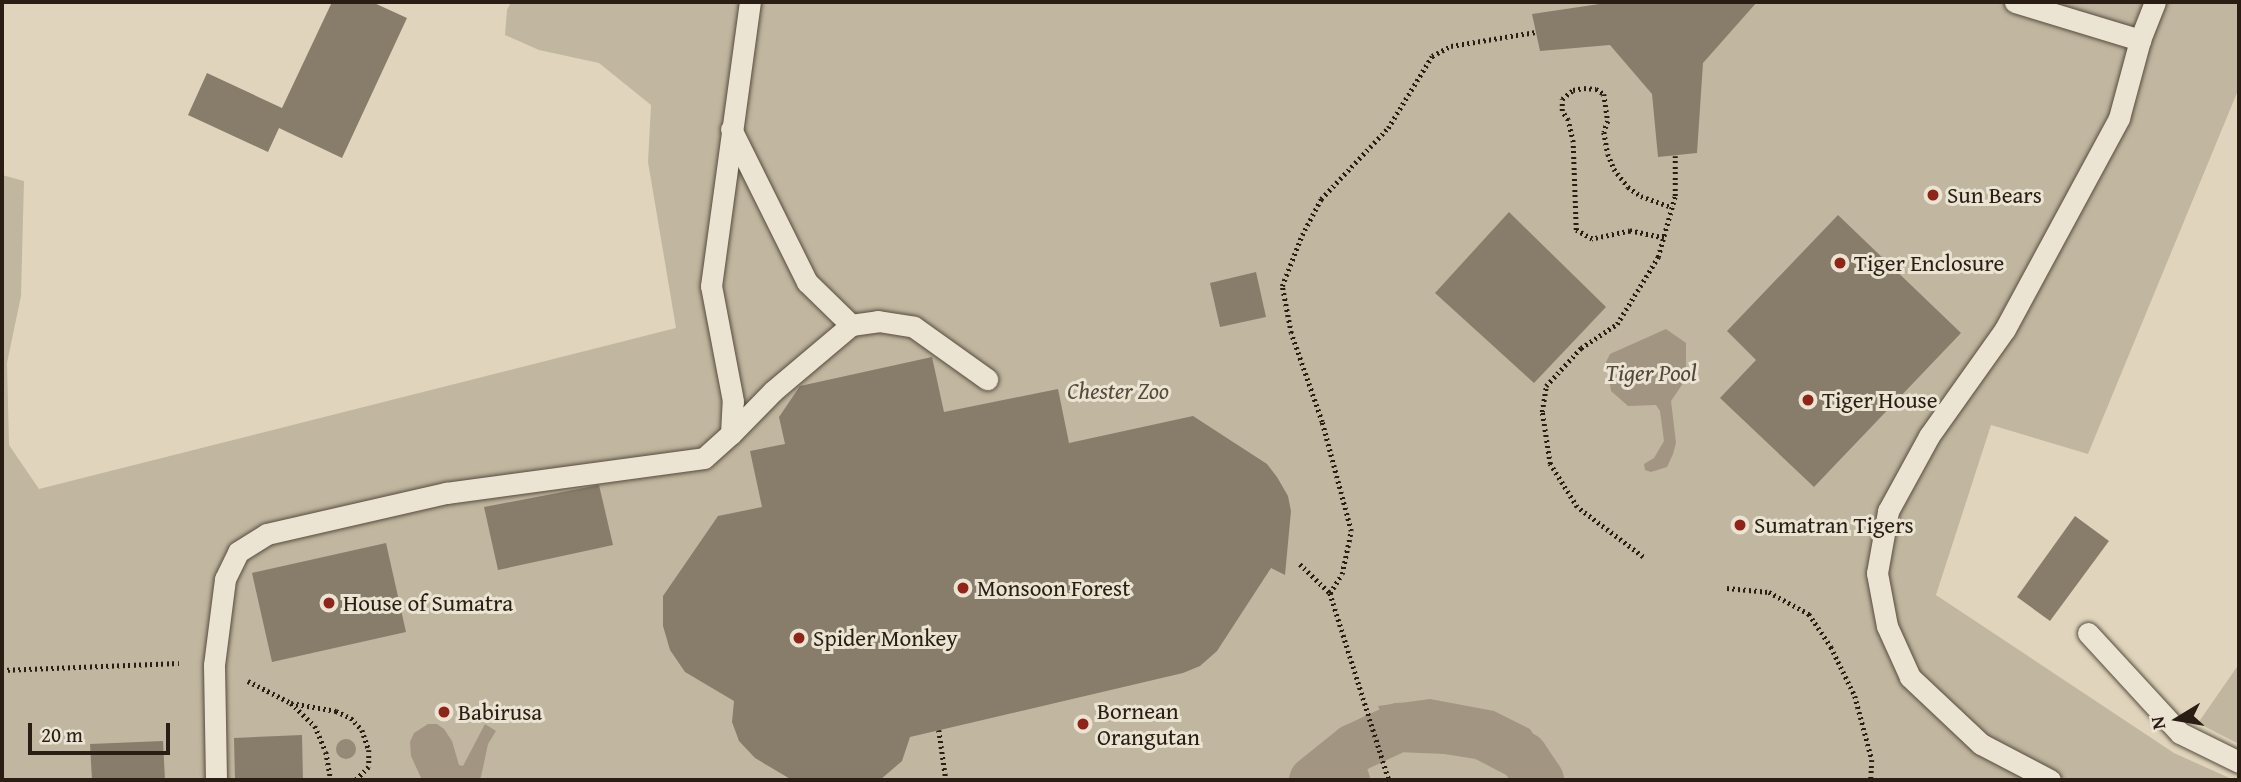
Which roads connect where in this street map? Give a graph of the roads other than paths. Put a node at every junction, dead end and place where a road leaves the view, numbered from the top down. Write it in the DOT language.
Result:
graph roads {
  1 [pos="751,2"];
  2 [pos="2015,2"];
  3 [pos="2155,2"];
  4 [pos="2140,40"];
  5 [pos="732,129"];
  6 [pos="851,325"];
  7 [pos="987,379"];
  8 [pos="731,434"];
  9 [pos="2088,633"];
  10 [pos="2239,762"];
  11 [pos="216,780"];
  12 [pos="2050,780"];
  1 -- 5 [label="lane"];
  2 -- 4 [label="lane"];
  3 -- 4 [label="lane"];
  4 -- 12 [label="lane"];
  5 -- 6 [label="lane"];
  5 -- 8 [label="lane"];
  6 -- 7 [label="lane"];
  6 -- 8 [label="lane"];
  8 -- 11 [label="lane"];
  9 -- 10 [label="lane"];
}
